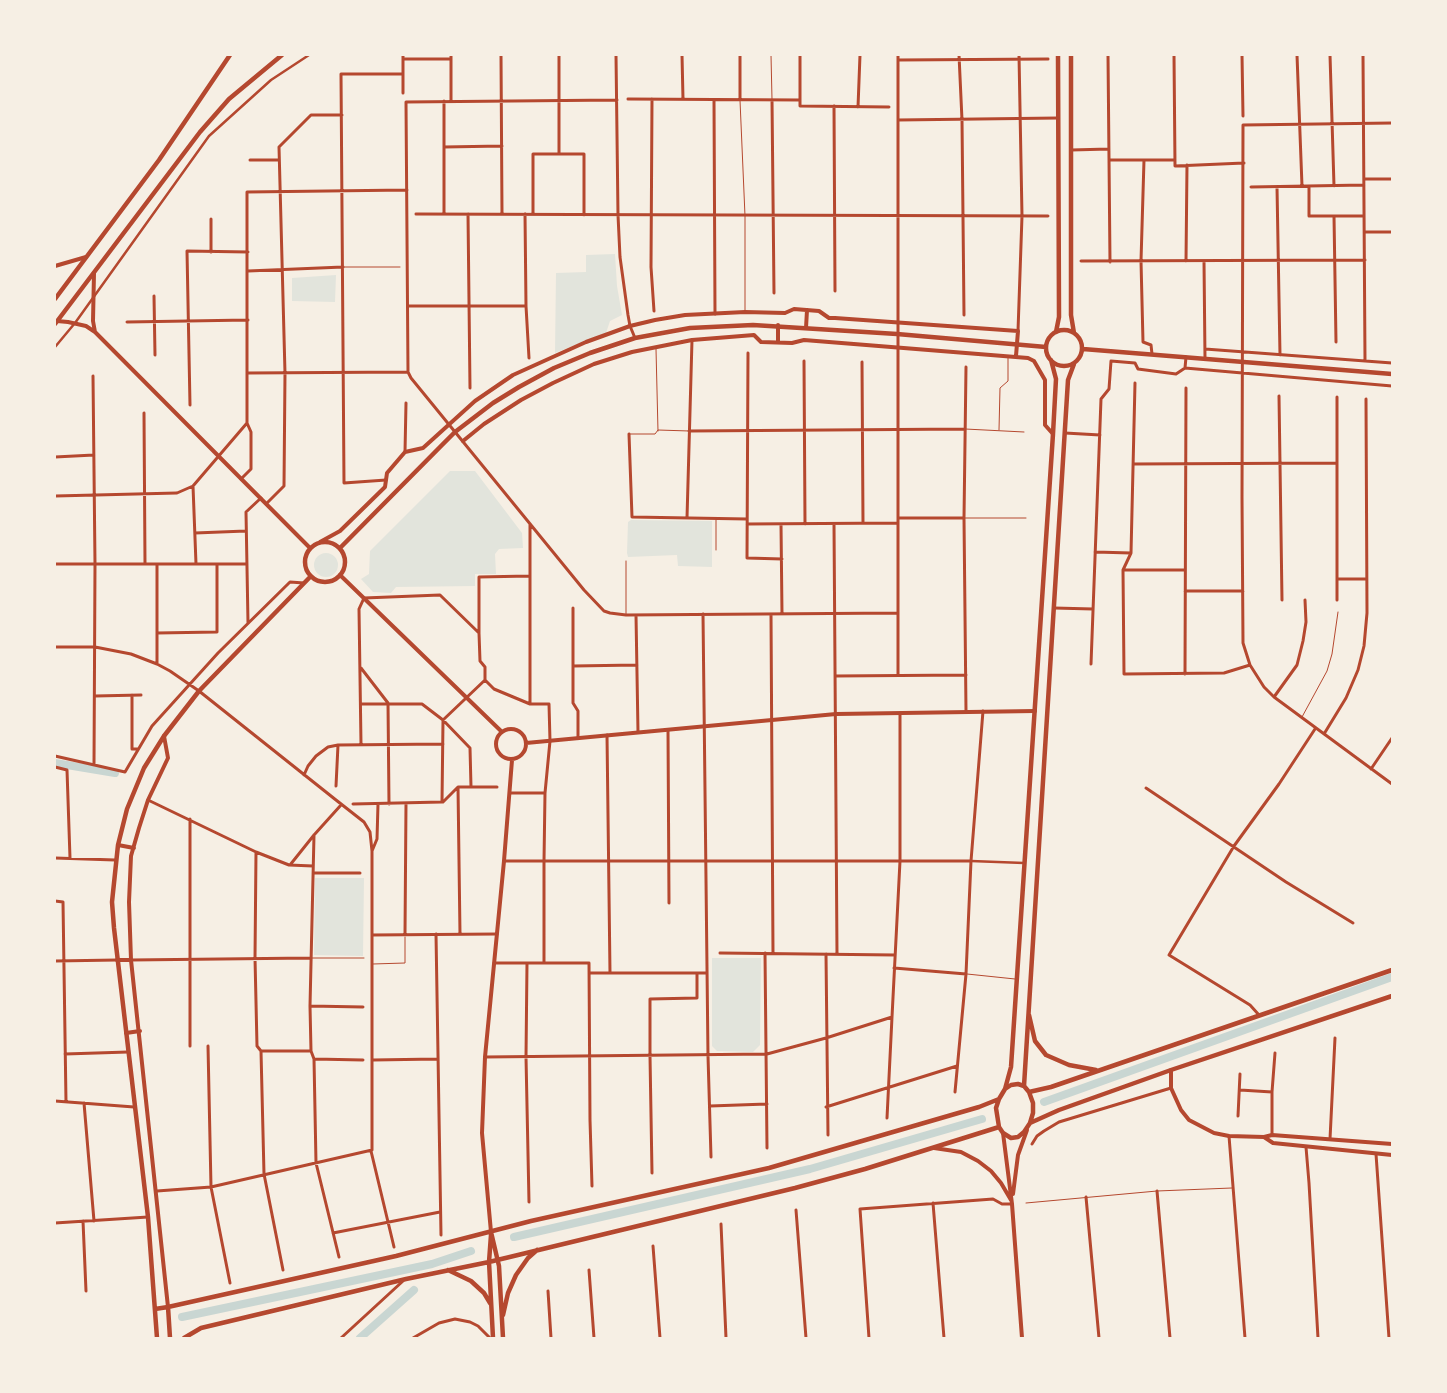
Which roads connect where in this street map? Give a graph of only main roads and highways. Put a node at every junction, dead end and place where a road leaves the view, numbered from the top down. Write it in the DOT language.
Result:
graph roads {
  1 [pos="230,55"];
  2 [pos="282,55"];
  3 [pos="1058,55"];
  4 [pos="1071,55"];
  5 [pos="55,299"];
  6 [pos="56,322"];
  7 [pos="1056,332"];
  8 [pos="1074,333"];
  9 [pos="1046,347"];
  10 [pos="1083,349"];
  11 [pos="1051,360"];
  12 [pos="1074,364"];
  13 [pos="1392,374"];
  14 [pos="340,548"];
  15 [pos="311,576"];
  16 [pos="1035,711"];
  17 [pos="1048,711"];
  18 [pos="1392,970"];
  19 [pos="1392,996"];
  20 [pos="1028,1011"];
  21 [pos="1098,1071"];
  22 [pos="1024,1086"];
  23 [pos="1005,1089"];
  24 [pos="1029,1092"];
  25 [pos="999,1099"];
  26 [pos="1029,1125"];
  27 [pos="999,1127"];
  28 [pos="491,1232"];
  29 [pos="540,1248"];
  30 [pos="498,1259"];
  31 [pos="489,1262"];
  32 [pos="447,1270"];
  33 [pos="490,1304"];
  34 [pos="168,1307"];
  35 [pos="155,1309"];
  36 [pos="501,1321"];
  37 [pos="157,1338"];
  38 [pos="170,1338"];
  39 [pos="184,1338"];
  40 [pos="492,1338"];
  41 [pos="503,1338"];
  1 -- 5 [label="main road"];
  2 -- 6 [label="main road"];
  3 -- 7 [label="main road"];
  4 -- 8 [label="main road"];
  7 -- 8 [label="main road"];
  7 -- 9 [label="main road"];
  8 -- 10 [label="main road"];
  9 -- 11 [label="main road"];
  9 -- 14 [label="main road"];
  10 -- 12 [label="main road"];
  10 -- 13 [label="main road"];
  11 -- 12 [label="main road"];
  11 -- 16 [label="main road"];
  12 -- 17 [label="main road"];
  14 -- 15 [label="main road"];
  14 -- 15 [label="main road"];
  15 -- 35 [label="main road"];
  16 -- 17 [label="main road"];
  16 -- 23 [label="main road"];
  17 -- 20 [label="main road"];
  18 -- 21 [label="main road"];
  19 -- 26 [label="main road"];
  20 -- 21 [label="main road"];
  20 -- 22 [label="main road"];
  21 -- 24 [label="main road"];
  22 -- 23 [label="main road"];
  22 -- 24 [label="main road"];
  23 -- 25 [label="main road"];
  24 -- 26 [label="main road"];
  25 -- 27 [label="main road"];
  25 -- 28 [label="main road"];
  26 -- 27 [label="main road"];
  27 -- 29 [label="main road"];
  28 -- 30 [label="main road"];
  28 -- 31 [label="main road"];
  28 -- 34 [label="main road"];
  29 -- 30 [label="main road"];
  29 -- 36 [label="main road"];
  30 -- 31 [label="main road"];
  30 -- 36 [label="main road"];
  31 -- 32 [label="main road"];
  31 -- 33 [label="main road"];
  32 -- 33 [label="main road"];
  32 -- 39 [label="main road"];
  33 -- 40 [label="main road"];
  34 -- 35 [label="main road"];
  34 -- 38 [label="main road"];
  35 -- 37 [label="main road"];
  36 -- 41 [label="main road"];
}
